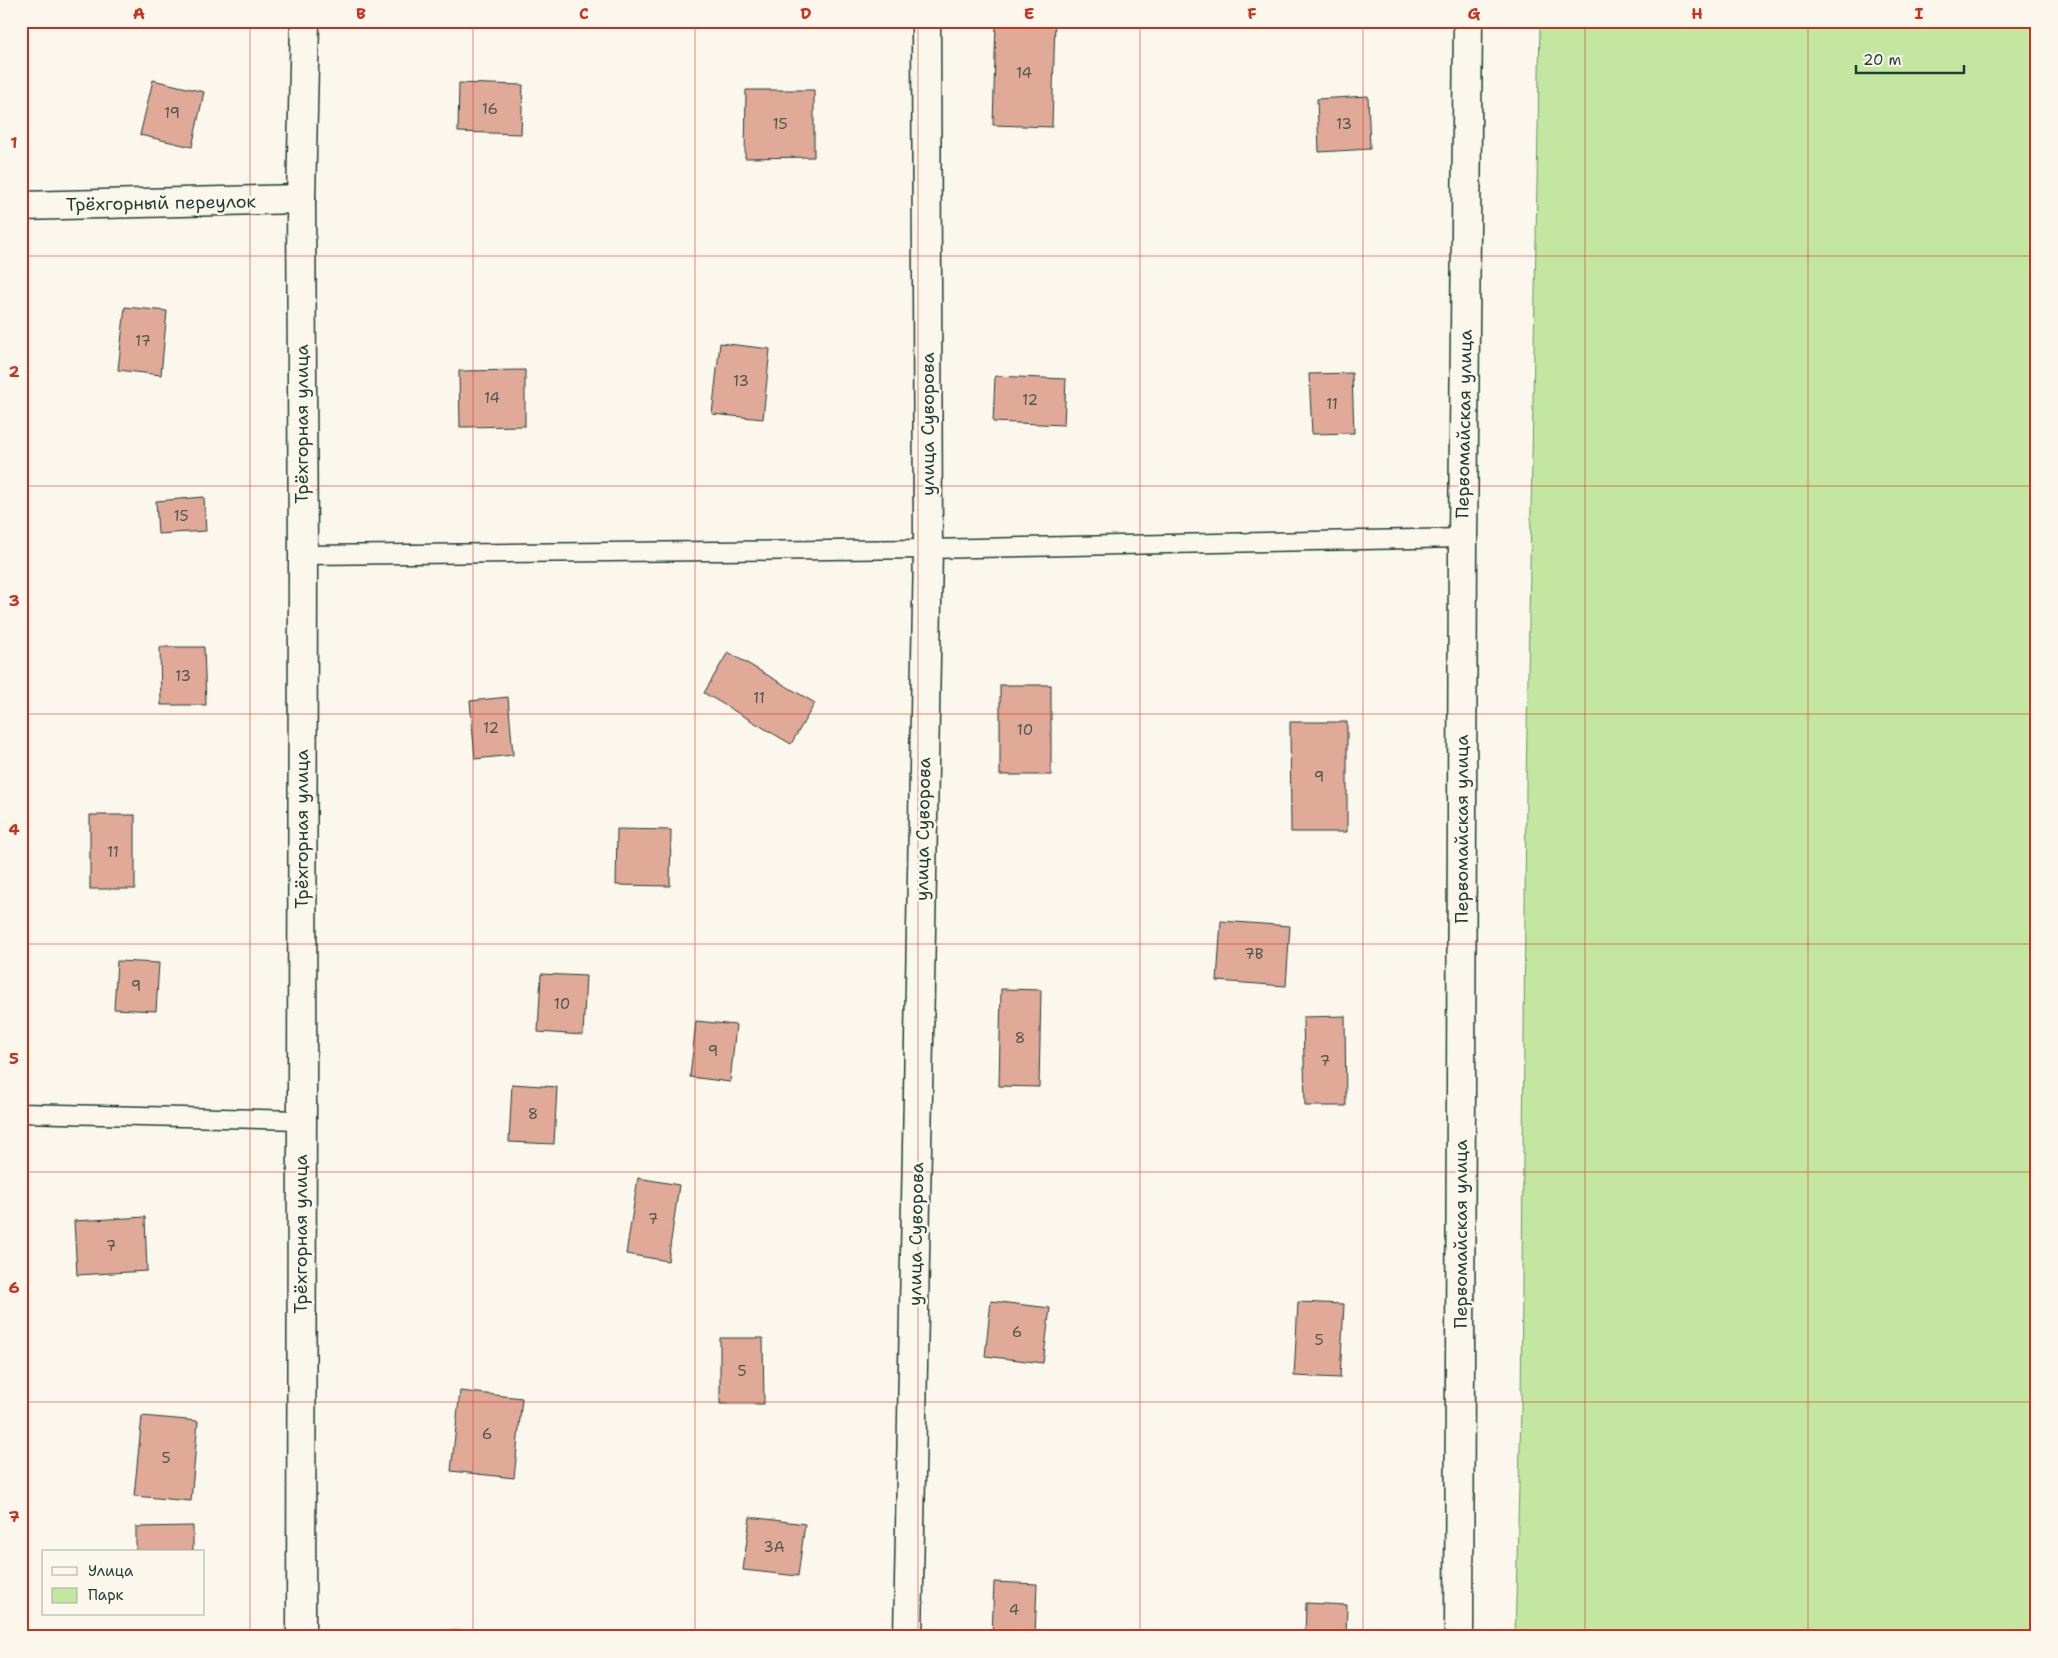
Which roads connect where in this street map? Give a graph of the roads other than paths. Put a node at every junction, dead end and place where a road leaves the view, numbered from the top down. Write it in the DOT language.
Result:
graph roads {
  1 [pos="305,21"];
  2 [pos="926,21"];
  3 [pos="1468,21"];
  4 [pos="301,199"];
  5 [pos="21,206"];
  6 [pos="1463,538"];
  7 [pos="928,549"];
  8 [pos="303,555"];
  9 [pos="21,1113"];
  10 [pos="301,1120"];
  11 [pos="301,1637"];
  12 [pos="908,1637"];
  13 [pos="1459,1637"];
  1 -- 4 [label="street, Трёхгорная улица"];
  2 -- 7 [label="street, улица Суворова"];
  3 -- 6 [label="street, Первомайская улица"];
  4 -- 5 [label="street, Трёхгорный переулок"];
  4 -- 8 [label="street, Трёхгорная улица"];
  6 -- 7 [label="lane"];
  6 -- 13 [label="street, Первомайская улица"];
  7 -- 8 [label="lane"];
  7 -- 12 [label="street, улица Суворова"];
  8 -- 10 [label="street, Трёхгорная улица"];
  9 -- 10 [label="lane"];
  10 -- 11 [label="street, Трёхгорная улица"];
}
